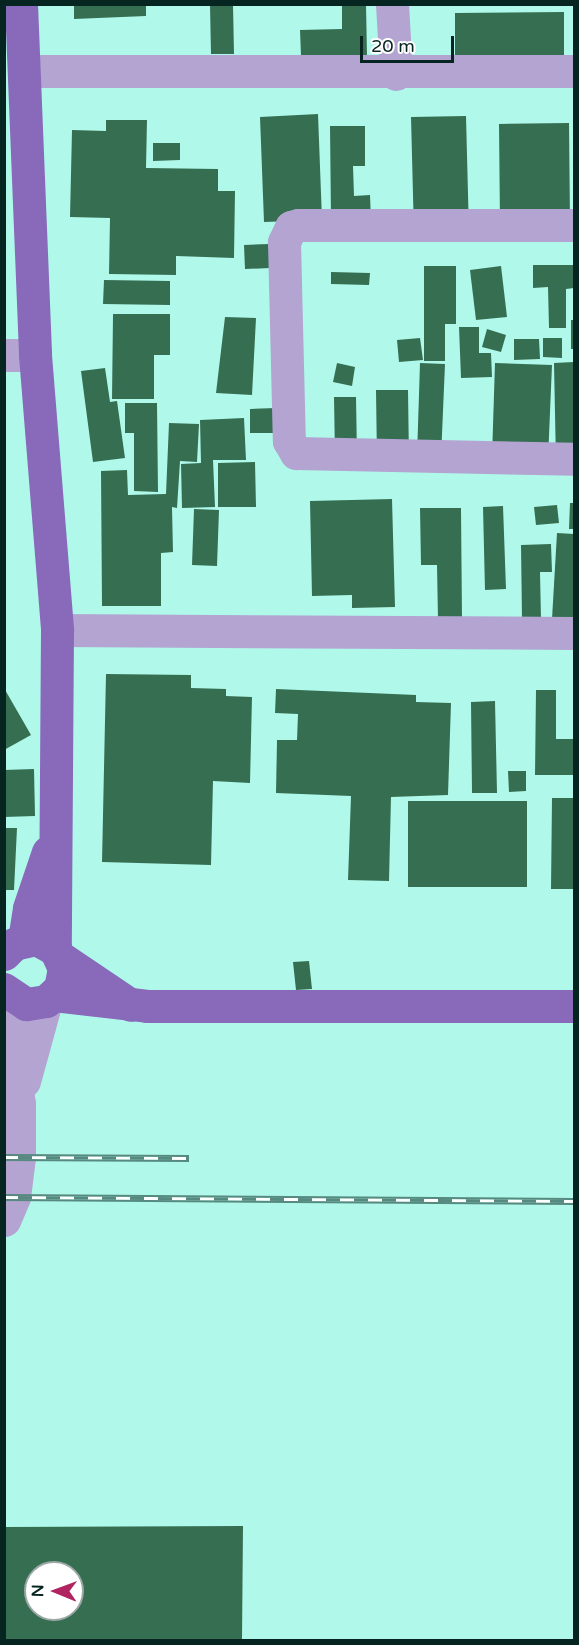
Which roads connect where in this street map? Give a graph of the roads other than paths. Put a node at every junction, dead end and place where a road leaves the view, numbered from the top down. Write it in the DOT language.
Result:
graph roads {
  1 [pos="21,4"];
  2 [pos="392,4"];
  3 [pos="25,71"];
  4 [pos="574,71"];
  5 [pos="396,74"];
  6 [pos="16,113"];
  7 [pos="574,225"];
  8 [pos="20,355"];
  9 [pos="574,459"];
  10 [pos="57,630"];
  11 [pos="574,633"];
  12 [pos="54,834"];
  13 [pos="12,945"];
  14 [pos="58,954"];
  15 [pos="4,989"];
  16 [pos="4,996"];
  17 [pos="50,998"];
  18 [pos="131,1005"];
  19 [pos="574,1006"];
  20 [pos="19,1104"];
  21 [pos="4,1220"];
  1 -- 3 [label="main road"];
  2 -- 5 [label="street"];
  3 -- 5 [label="street"];
  3 -- 6 [label="main road"];
  4 -- 5 [label="street"];
  6 -- 8 [label="main road"];
  7 -- 9 [label="street"];
  8 -- 10 [label="main road"];
  10 -- 11 [label="street"];
  10 -- 12 [label="main road"];
  12 -- 13 [label="main road"];
  12 -- 14 [label="main road"];
  13 -- 14 [label="main road"];
  14 -- 17 [label="main road"];
  14 -- 18 [label="main road"];
  15 -- 17 [label="main road"];
  16 -- 20 [label="street"];
  17 -- 18 [label="main road"];
  17 -- 20 [label="street"];
  18 -- 19 [label="main road"];
  20 -- 21 [label="street"];
}
